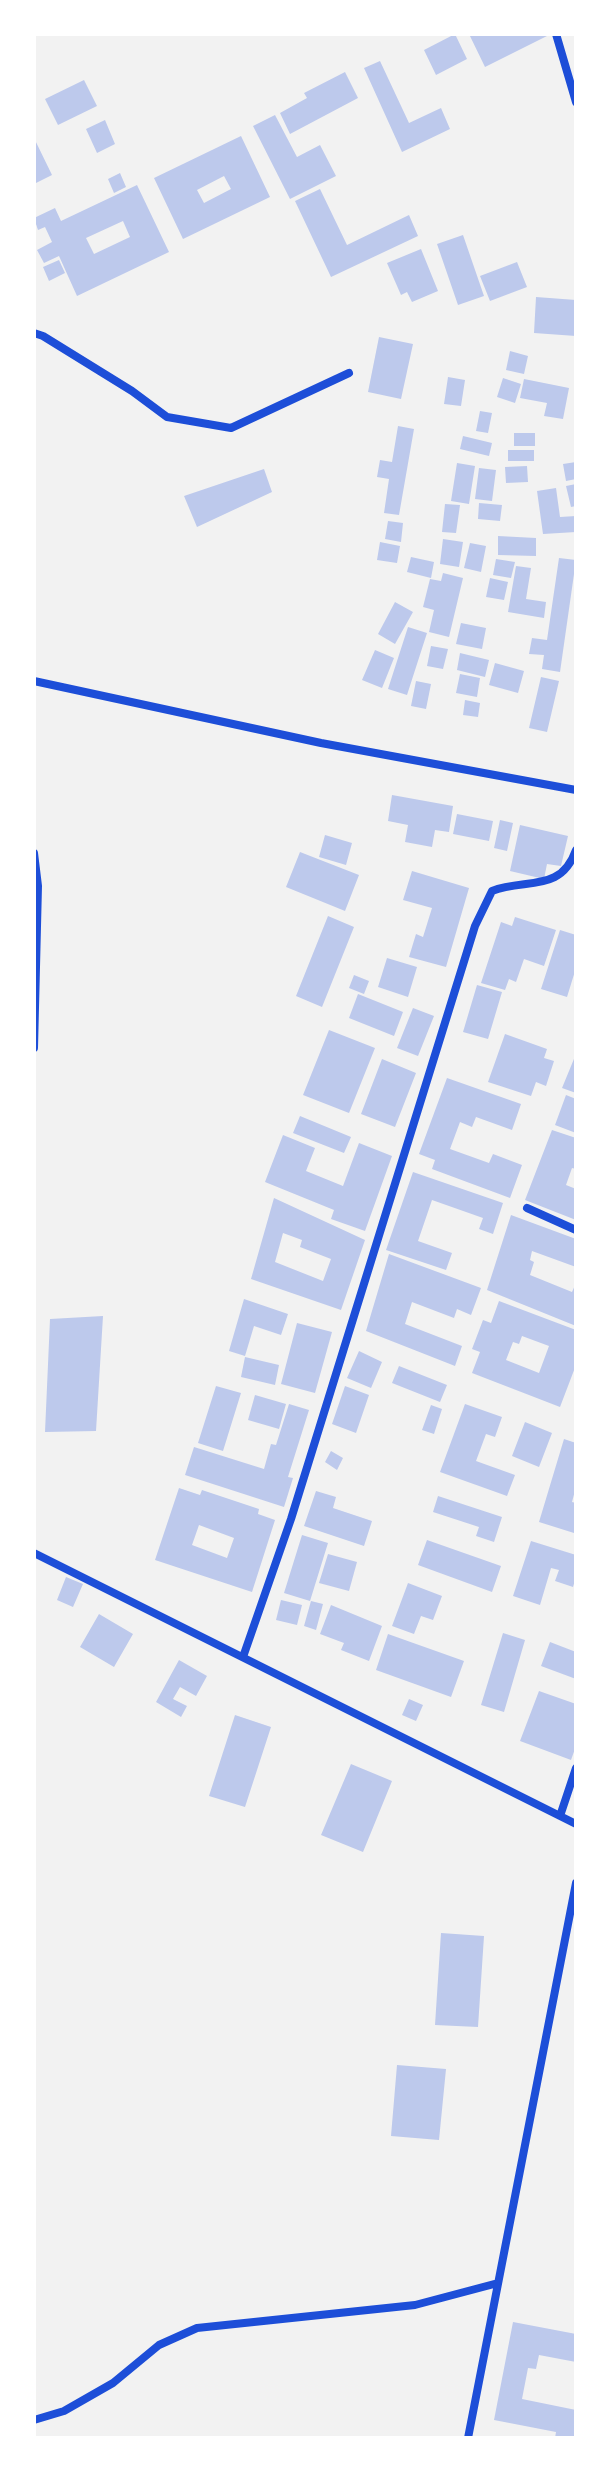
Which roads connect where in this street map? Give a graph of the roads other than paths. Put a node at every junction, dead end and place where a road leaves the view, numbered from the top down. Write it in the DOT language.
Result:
graph roads {
  1 [pos="556,34"];
  2 [pos="576,102"];
  3 [pos="34,333"];
  4 [pos="349,373"];
  5 [pos="34,681"];
  6 [pos="576,790"];
  7 [pos="576,850"];
  8 [pos="34,853"];
  9 [pos="34,1048"];
  10 [pos="527,1208"];
  11 [pos="576,1230"];
  12 [pos="34,1553"];
  13 [pos="243,1657"];
  14 [pos="576,1768"];
  15 [pos="560,1816"];
  16 [pos="576,1824"];
  17 [pos="576,1883"];
  18 [pos="498,2283"];
  19 [pos="34,2420"];
  20 [pos="468,2438"];
  1 -- 2 [label="street"];
  3 -- 4 [label="street"];
  5 -- 6 [label="street"];
  7 -- 13 [label="street"];
  8 -- 9 [label="street"];
  10 -- 11 [label="street"];
  12 -- 13 [label="street"];
  13 -- 15 [label="street"];
  14 -- 15 [label="street"];
  15 -- 16 [label="street"];
  17 -- 18 [label="street"];
  18 -- 19 [label="street"];
  18 -- 20 [label="street"];
}
